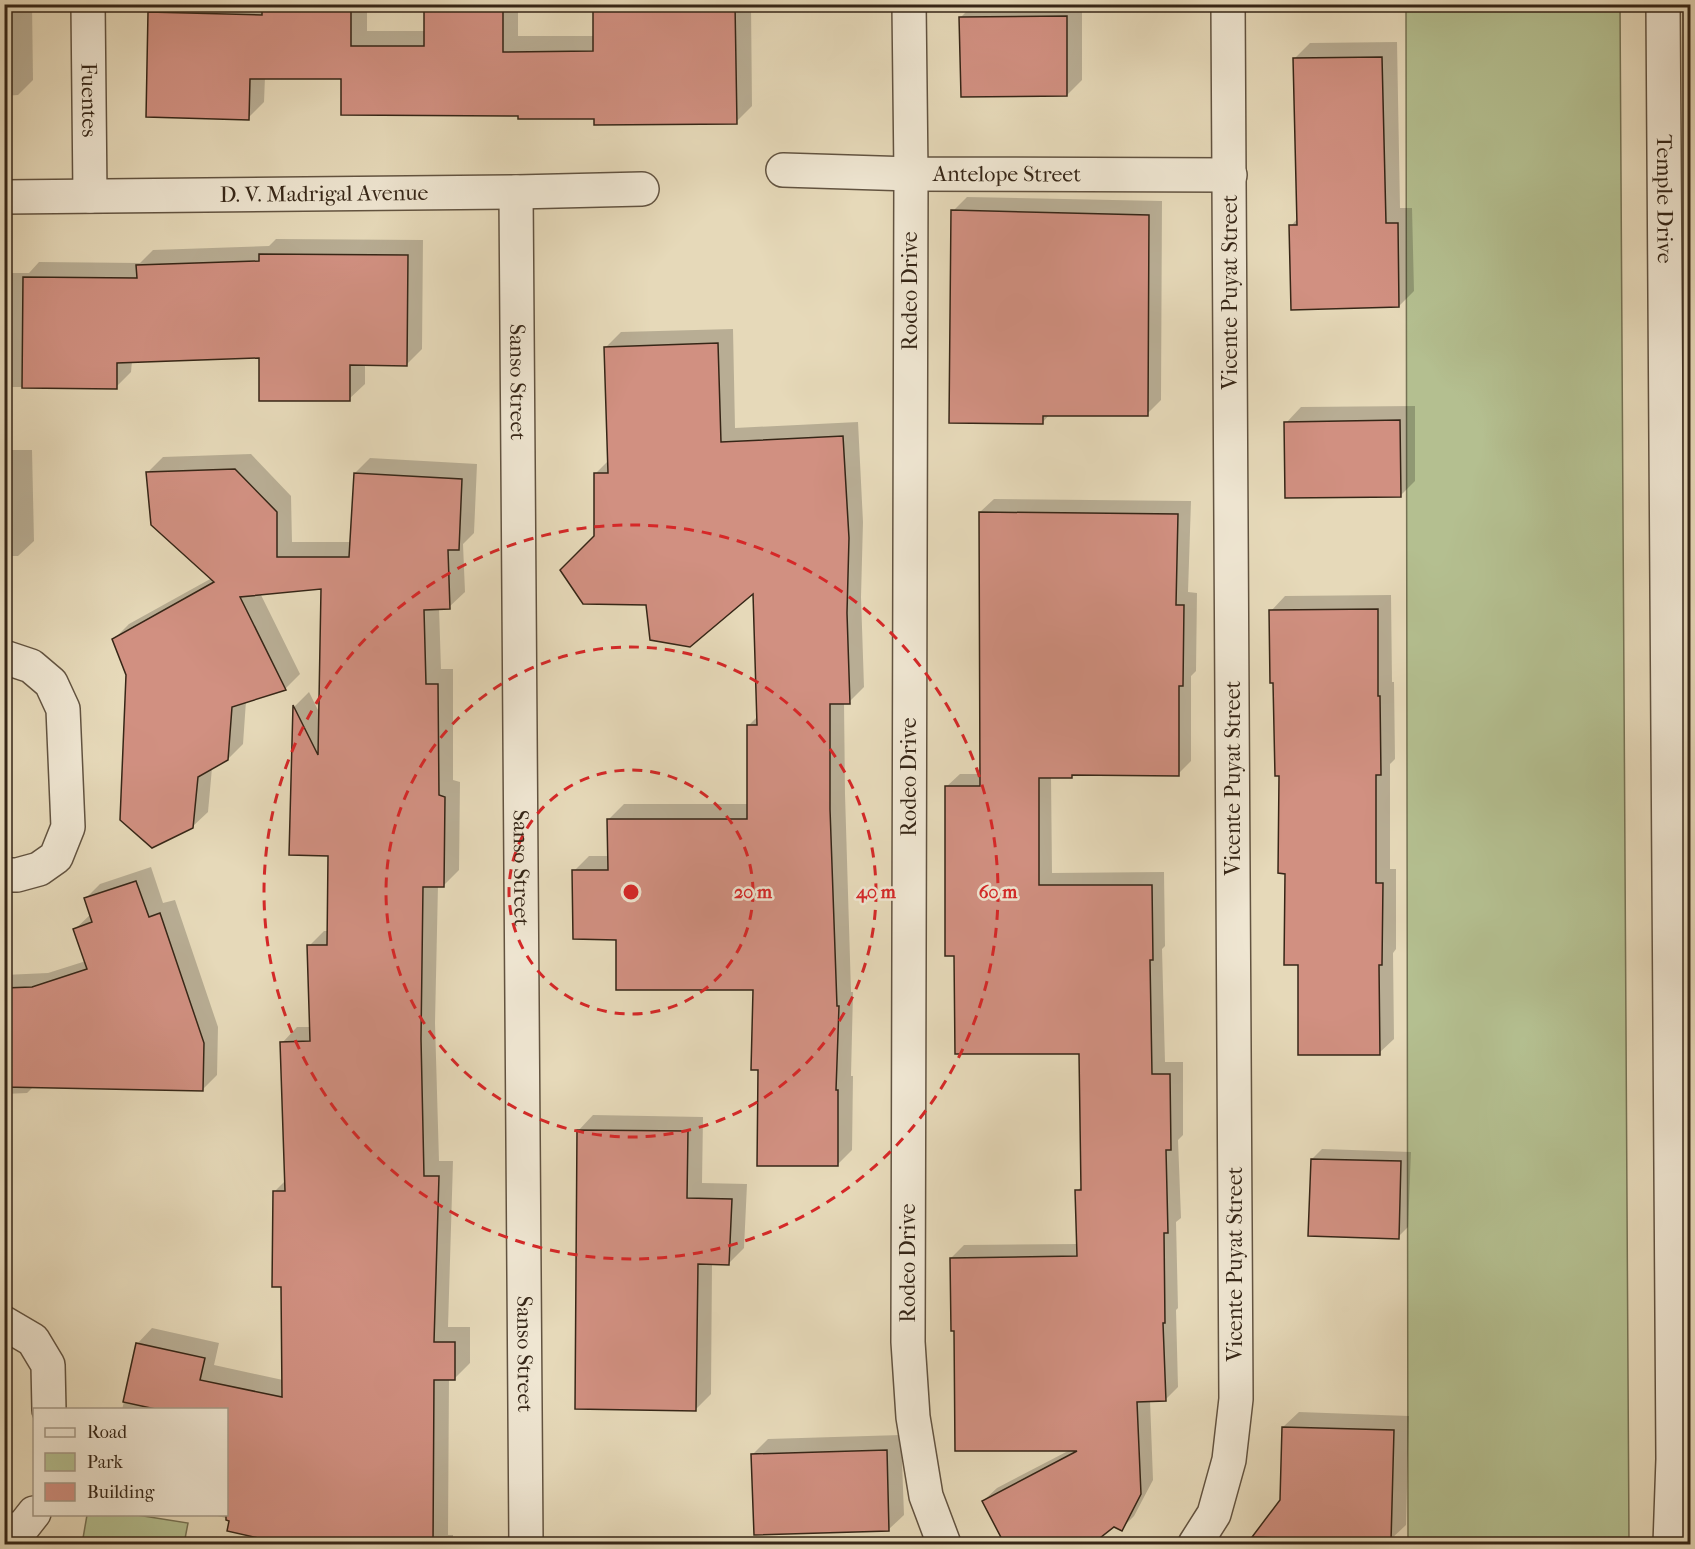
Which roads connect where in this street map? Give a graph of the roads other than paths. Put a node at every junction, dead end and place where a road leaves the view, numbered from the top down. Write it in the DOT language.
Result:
graph roads {
  1 [pos="88,4"];
  2 [pos="909,4"];
  3 [pos="1228,4"];
  4 [pos="1663,4"];
  5 [pos="783,170"];
  6 [pos="911,174"];
  7 [pos="1230,175"];
  8 [pos="642,189"];
  9 [pos="516,192"];
  10 [pos="90,196"];
  11 [pos="4,197"];
  12 [pos="4,657"];
  13 [pos="4,875"];
  14 [pos="4,1323"];
  15 [pos="49,1408"];
  16 [pos="1682,1459"];
  17 [pos="33,1514"];
  18 [pos="4,1532"];
  19 [pos="526,1545"];
  20 [pos="944,1545"];
  21 [pos="1195,1545"];
  22 [pos="1670,1545"];
  1 -- 10 [label="street, Fuentes"];
  2 -- 6 [label="street, Rodeo Drive"];
  3 -- 7 [label="street, Vicente Puyat Street"];
  4 -- 16 [label="street, Temple Drive"];
  5 -- 6 [label="street, Antelope Street"];
  6 -- 7 [label="street, Antelope Street"];
  6 -- 20 [label="street, Rodeo Drive"];
  7 -- 21 [label="street, Vicente Puyat Street"];
  8 -- 9 [label="street, D. V. Madrigal Avenue"];
  9 -- 10 [label="street, D. V. Madrigal Avenue"];
  9 -- 19 [label="street, Sanso Street"];
  10 -- 11 [label="street, D. V. Madrigal Avenue"];
  12 -- 13 [label="street"];
  14 -- 15 [label="street"];
  16 -- 22 [label="street, Temple Drive"];
  17 -- 18 [label="street"];
}
